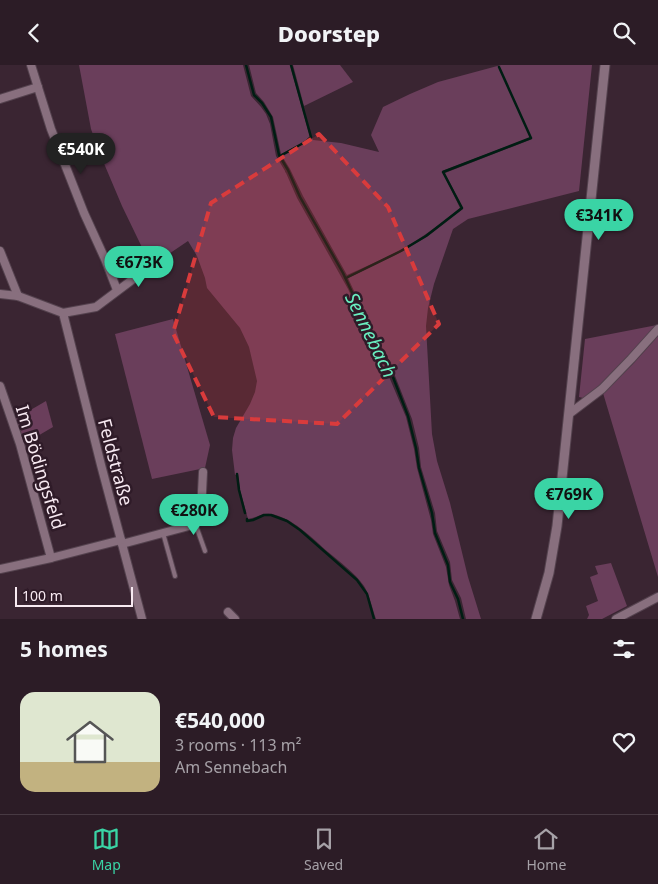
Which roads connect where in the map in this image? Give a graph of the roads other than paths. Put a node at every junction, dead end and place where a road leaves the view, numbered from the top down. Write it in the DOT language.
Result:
graph roads {
  1 [pos="31,65"];
  2 [pos="605,65"];
  3 [pos="38,87"];
  4 [pos="0,99"];
  5 [pos="0,251"];
  6 [pos="148,268"];
  7 [pos="118,290"];
  8 [pos="0,294"];
  9 [pos="18,296"];
  10 [pos="63,313"];
  11 [pos="658,329"];
  12 [pos="0,386"];
  13 [pos="569,414"];
  14 [pos="202,473"];
  15 [pos="195,522"];
  16 [pos="162,533"];
  17 [pos="122,542"];
  18 [pos="205,551"];
  19 [pos="52,558"];
  20 [pos="0,569"];
  21 [pos="175,576"];
  22 [pos="658,597"];
  23 [pos="228,613"];
  24 [pos="142,619"];
  25 [pos="235,619"];
  26 [pos="536,619"];
  27 [pos="616,619"];
  1 -- 3 [label="street"];
  2 -- 13 [label="street"];
  3 -- 4 [label="street"];
  3 -- 7 [label="street"];
  5 -- 9 [label="street"];
  6 -- 7 [label="street"];
  7 -- 10 [label="street"];
  8 -- 9 [label="street"];
  9 -- 10 [label="street"];
  10 -- 17 [label="street, Feldstraße"];
  11 -- 13 [label="street"];
  12 -- 19 [label="street, Im Bödingsfeld"];
  13 -- 26 [label="street"];
  14 -- 15 [label="street"];
  15 -- 16 [label="street"];
  15 -- 18 [label="lane"];
  16 -- 17 [label="street"];
  16 -- 21 [label="lane"];
  17 -- 19 [label="street"];
  17 -- 24 [label="street, Feldstraße"];
  19 -- 20 [label="street"];
  22 -- 27 [label="street"];
  23 -- 25 [label="street"];
}
